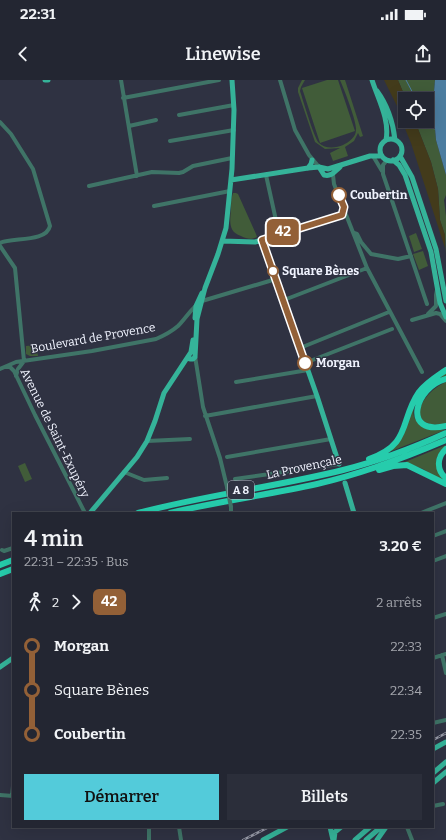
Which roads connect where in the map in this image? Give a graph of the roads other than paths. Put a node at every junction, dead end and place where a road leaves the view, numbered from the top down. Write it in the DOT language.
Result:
graph roads {
  1 [pos="121,80"];
  2 [pos="219,80"];
  3 [pos="280,80"];
  4 [pos="372,80"];
  5 [pos="234,81"];
  6 [pos="374,87"];
  7 [pos="123,98"];
  8 [pos="234,105"];
  9 [pos="179,115"];
  10 [pos="156,120"];
  11 [pos="0,122"];
  12 [pos="129,126"];
  13 [pos="234,130"];
  14 [pos="386,140"];
  15 [pos="395,140"];
  16 [pos="170,141"];
  17 [pos="380,149"];
  18 [pos="372,156"];
  19 [pos="382,156"];
  20 [pos="400,156"];
  21 [pos="232,158"];
  22 [pos="312,160"];
  23 [pos="387,160"];
  24 [pos="394,160"];
  25 [pos="341,166"];
  26 [pos="319,167"];
  27 [pos="308,168"];
  28 [pos="328,170"];
  29 [pos="383,174"];
  30 [pos="266,175"];
  31 [pos="325,175"];
  32 [pos="333,175"];
  33 [pos="137,176"];
  34 [pos="232,180"];
  35 [pos="89,186"];
  36 [pos="230,191"];
  37 [pos="154,206"];
  38 [pos="344,209"];
  39 [pos="342,215"];
  40 [pos="348,219"];
  41 [pos="354,233"];
  42 [pos="278,234"];
  43 [pos="222,240"];
  44 [pos="262,240"];
  45 [pos="0,243"];
  46 [pos="0,246"];
  47 [pos="411,256"];
  48 [pos="367,268"];
  49 [pos="276,279"];
  50 [pos="206,288"];
  51 [pos="437,290"];
  52 [pos="284,300"];
  53 [pos="202,301"];
  54 [pos="446,301"];
  55 [pos="427,304"];
  56 [pos="196,306"];
  57 [pos="390,312"];
  58 [pos="199,314"];
  59 [pos="427,315"];
  60 [pos="446,317"];
  61 [pos="412,320"];
  62 [pos="446,321"];
  63 [pos="392,329"];
  64 [pos="300,348"];
  65 [pos="192,356"];
  66 [pos="24,361"];
  67 [pos="305,363"];
  68 [pos="5,367"];
  69 [pos="0,369"];
  70 [pos="308,370"];
  71 [pos="446,370"];
  72 [pos="422,372"];
  73 [pos="16,377"];
  74 [pos="446,379"];
  75 [pos="236,382"];
  76 [pos="317,396"];
  77 [pos="206,416"];
  78 [pos="446,426"];
  79 [pos="446,433"];
  80 [pos="190,439"];
  81 [pos="331,439"];
  82 [pos="446,440"];
  83 [pos="147,441"];
  84 [pos="446,448"];
  85 [pos="227,458"];
  86 [pos="339,464"];
  87 [pos="344,470"];
  88 [pos="124,472"];
  89 [pos="350,476"];
  90 [pos="167,478"];
  91 [pos="446,478"];
  92 [pos="235,479"];
  93 [pos="345,483"];
  94 [pos="446,484"];
  95 [pos="446,503"];
  96 [pos="84,512"];
  97 [pos="91,512"];
  98 [pos="142,512"];
  99 [pos="175,512"];
  100 [pos="231,512"];
  101 [pos="354,512"];
  102 [pos="424,512"];
  103 [pos="446,531"];
  104 [pos="434,536"];
  105 [pos="0,544"];
  106 [pos="12,548"];
  107 [pos="1,551"];
  108 [pos="446,556"];
  109 [pos="12,560"];
  110 [pos="434,560"];
  111 [pos="0,565"];
  112 [pos="12,569"];
  113 [pos="0,574"];
  114 [pos="446,614"];
  115 [pos="434,618"];
  116 [pos="444,655"];
  117 [pos="434,658"];
  118 [pos="12,659"];
  119 [pos="0,667"];
  120 [pos="446,673"];
  121 [pos="446,720"];
  122 [pos="434,723"];
  123 [pos="446,742"];
  124 [pos="434,748"];
  125 [pos="446,762"];
  126 [pos="434,772"];
  127 [pos="446,772"];
  128 [pos="434,782"];
  129 [pos="0,795"];
  130 [pos="12,796"];
  131 [pos="443,804"];
  132 [pos="434,806"];
  133 [pos="149,828"];
  134 [pos="180,828"];
  135 [pos="285,828"];
  136 [pos="330,828"];
  137 [pos="340,828"];
  138 [pos="369,828"];
  139 [pos="380,828"];
  140 [pos="385,828"];
  141 [pos="407,828"];
  142 [pos="149,840"];
  143 [pos="181,840"];
  144 [pos="263,840"];
  145 [pos="334,840"];
  146 [pos="355,840"];
  147 [pos="366,840"];
  148 [pos="377,840"];
  149 [pos="412,840"];
  1 -- 7 [label="street"];
  2 -- 7 [label="street"];
  3 -- 22 [label="street"];
  4 -- 6 [label="main road"];
  5 -- 8 [label="main road"];
  6 -- 14 [label="main road"];
  6 -- 15 [label="main road"];
  7 -- 12 [label="street"];
  8 -- 9 [label="street"];
  8 -- 13 [label="main road"];
  10 -- 12 [label="street"];
  11 -- 45 [label="street"];
  12 -- 33 [label="street"];
  13 -- 16 [label="street"];
  13 -- 21 [label="main road"];
  14 -- 15 [label="main road"];
  14 -- 17 [label="main road"];
  15 -- 20 [label="main road"];
  17 -- 18 [label="main road"];
  17 -- 19 [label="main road"];
  18 -- 19 [label="main road"];
  18 -- 25 [label="main road"];
  18 -- 29 [label="street"];
  19 -- 23 [label="main road"];
  20 -- 24 [label="main road"];
  20 -- 54 [label="main road"];
  21 -- 33 [label="street"];
  21 -- 34 [label="main road"];
  22 -- 26 [label="street"];
  22 -- 27 [label="main road"];
  23 -- 24 [label="main road"];
  23 -- 29 [label="street"];
  24 -- 51 [label="main road"];
  25 -- 28 [label="main road"];
  25 -- 32 [label="main road"];
  26 -- 27 [label="main road"];
  26 -- 28 [label="main road"];
  26 -- 31 [label="main road"];
  27 -- 30 [label="main road"];
  28 -- 31 [label="main road"];
  28 -- 32 [label="main road"];
  29 -- 47 [label="street"];
  30 -- 34 [label="main road"];
  30 -- 42 [label="street"];
  31 -- 32 [label="main road"];
  32 -- 38 [label="street"];
  33 -- 35 [label="street"];
  34 -- 36 [label="main road"];
  36 -- 37 [label="street"];
  36 -- 43 [label="main road"];
  38 -- 39 [label="street"];
  38 -- 40 [label="street"];
  39 -- 40 [label="street"];
  39 -- 42 [label="street"];
  40 -- 41 [label="street"];
  41 -- 47 [label="street"];
  41 -- 48 [label="street"];
  42 -- 44 [label="street"];
  43 -- 44 [label="main road"];
  43 -- 50 [label="main road"];
  44 -- 49 [label="main road"];
  46 -- 66 [label="street"];
  47 -- 55 [label="street"];
  48 -- 52 [label="street"];
  48 -- 57 [label="street"];
  49 -- 52 [label="main road"];
  49 -- 53 [label="street"];
  50 -- 53 [label="main road"];
  50 -- 56 [label="main road"];
  51 -- 59 [label="street"];
  51 -- 60 [label="main road"];
  52 -- 64 [label="main road"];
  53 -- 56 [label="street, Boulevard de Provence"];
  53 -- 58 [label="main road"];
  56 -- 58 [label="street"];
  56 -- 65 [label="main road"];
  56 -- 66 [label="street, Boulevard de Provence"];
  57 -- 64 [label="street"];
  57 -- 72 [label="street"];
  58 -- 65 [label="main road"];
  59 -- 61 [label="street"];
  59 -- 62 [label="street"];
  63 -- 67 [label="street"];
  64 -- 67 [label="main road"];
  65 -- 77 [label="street"];
  65 -- 83 [label="main road"];
  66 -- 68 [label="street, Boulevard de Provence"];
  66 -- 73 [label="street"];
  67 -- 70 [label="main road"];
  68 -- 69 [label="street, Boulevard de Provence"];
  68 -- 73 [label="street, Avenue de Saint-Exupéry"];
  70 -- 75 [label="street"];
  70 -- 76 [label="main road"];
  71 -- 87 [label="highway"];
  73 -- 96 [label="street, Avenue de Saint-Exupéry"];
  74 -- 78 [label="highway"];
  76 -- 77 [label="street"];
  76 -- 81 [label="main road"];
  77 -- 100 [label="street, bridge"];
  79 -- 87 [label="highway, La Provençale / A 8"];
  80 -- 83 [label="street"];
  81 -- 85 [label="street"];
  81 -- 86 [label="main road"];
  82 -- 89 [label="highway, La Provençale / A 8"];
  83 -- 88 [label="main road"];
  84 -- 91 [label="highway"];
  86 -- 92 [label="street"];
  87 -- 98 [label="highway, La Provençale / A 8"];
  88 -- 90 [label="street"];
  88 -- 97 [label="main road"];
  89 -- 94 [label="highway"];
  89 -- 99 [label="highway, La Provençale / A 8"];
  93 -- 101 [label="main road"];
  95 -- 102 [label="street"];
  103 -- 104 [label="street"];
  105 -- 107 [label="street"];
  106 -- 107 [label="street"];
  108 -- 110 [label="street"];
  109 -- 111 [label="highway"];
  112 -- 113 [label="highway"];
  114 -- 115 [label="street"];
  116 -- 117 [label="street"];
  116 -- 120 [label="street"];
  118 -- 119 [label="main road"];
  121 -- 122 [label="street"];
  123 -- 124 [label="main road"];
  125 -- 126 [label="main road"];
  127 -- 128 [label="main road"];
  129 -- 130 [label="street"];
  131 -- 132 [label="street"];
  133 -- 142 [label="street"];
  134 -- 143 [label="street"];
  135 -- 144 [label="main road"];
  136 -- 145 [label="main road"];
  137 -- 145 [label="main road"];
  138 -- 146 [label="main road"];
  139 -- 147 [label="main road"];
  140 -- 148 [label="main road"];
  141 -- 149 [label="street"];
}
